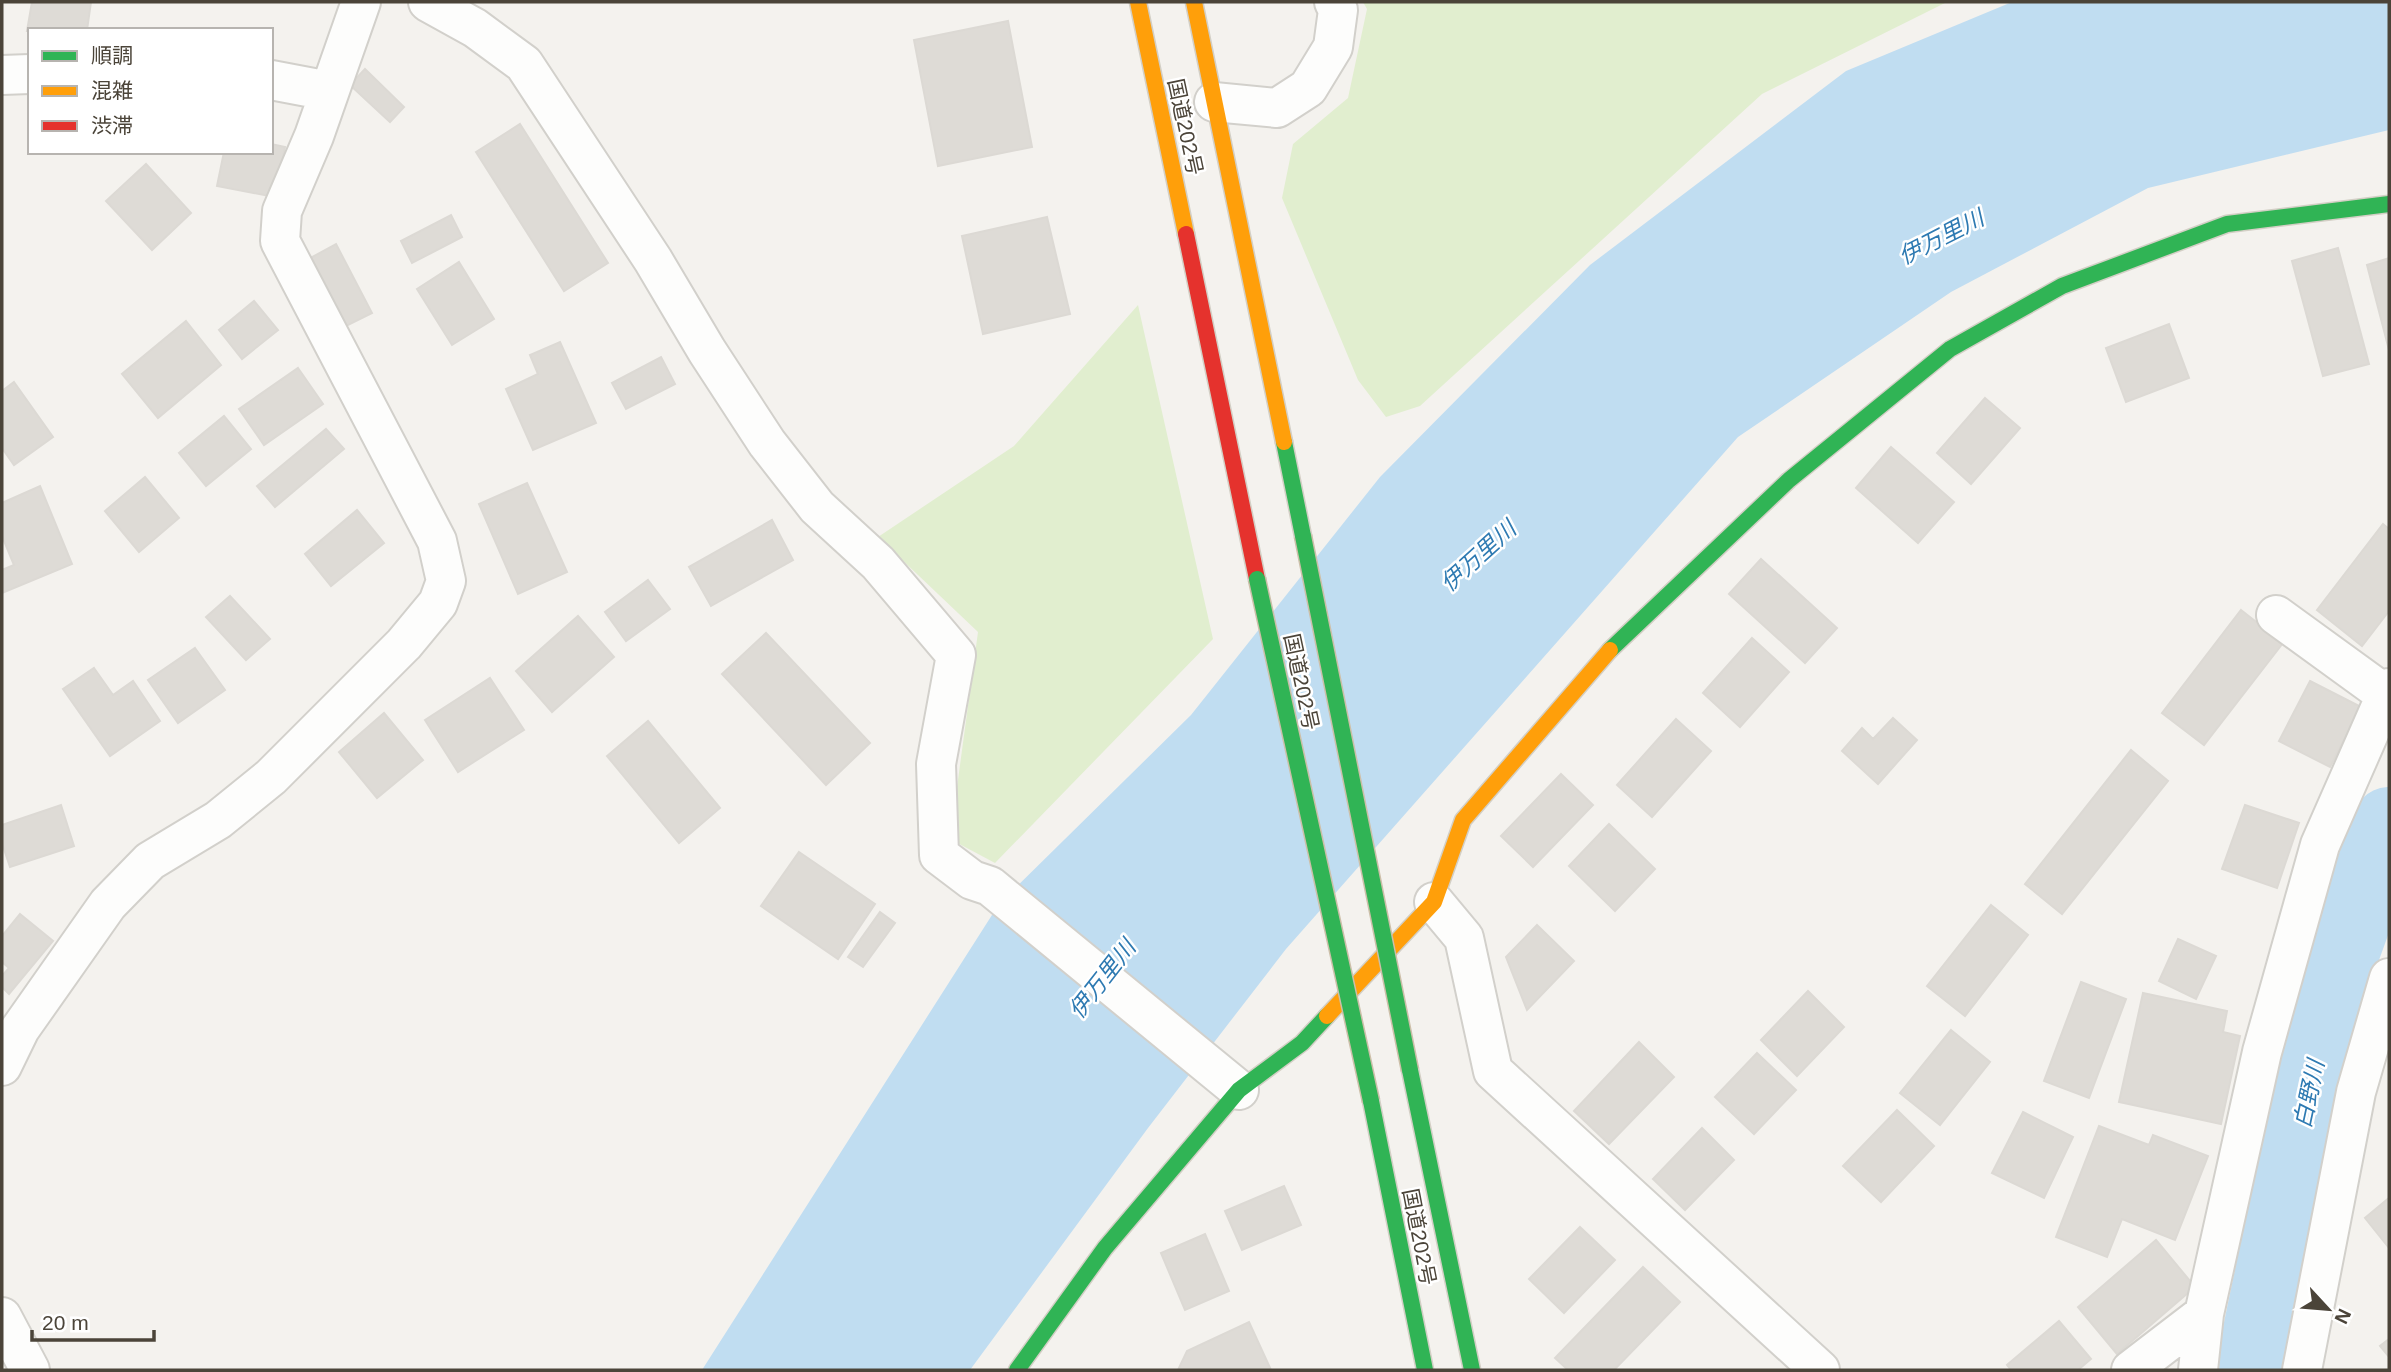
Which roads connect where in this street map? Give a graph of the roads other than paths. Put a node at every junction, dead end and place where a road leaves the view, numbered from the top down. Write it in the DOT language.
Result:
graph roads {
  1 [pos="361,2"];
  2 [pos="428,2"];
  3 [pos="1138,2"];
  4 [pos="1194,2"];
  5 [pos="1334,2"];
  6 [pos="28,74"];
  7 [pos="2,75"];
  8 [pos="273,80"];
  9 [pos="329,91"];
  10 [pos="1214,102"];
  11 [pos="2389,204"];
  12 [pos="2276,615"];
  13 [pos="2388,693"];
  14 [pos="1434,902"];
  15 [pos="2389,978"];
  16 [pos="2,1066"];
  17 [pos="1239,1090"];
  18 [pos="2204,1314"];
  19 [pos="2,1317"];
  20 [pos="30,1370"];
  21 [pos="1017,1370"];
  22 [pos="1425,1370"];
  23 [pos="1472,1370"];
  24 [pos="1821,1370"];
  25 [pos="2131,1370"];
  26 [pos="2197,1370"];
  27 [pos="2302,1370"];
  1 -- 9 [label="street"];
  2 -- 17 [label="street"];
  3 -- 22 [label="main road, 国道202号, bridge"];
  4 -- 10 [label="main road, 国道202号"];
  5 -- 10 [label="street"];
  6 -- 7 [label="street"];
  8 -- 9 [label="street"];
  9 -- 16 [label="street"];
  10 -- 23 [label="main road, 国道202号, bridge"];
  11 -- 14 [label="main road"];
  12 -- 13 [label="street"];
  13 -- 18 [label="street"];
  14 -- 17 [label="main road"];
  14 -- 24 [label="street"];
  15 -- 27 [label="street"];
  17 -- 21 [label="main road"];
  18 -- 25 [label="street"];
  18 -- 26 [label="street"];
  19 -- 20 [label="street"];
}
